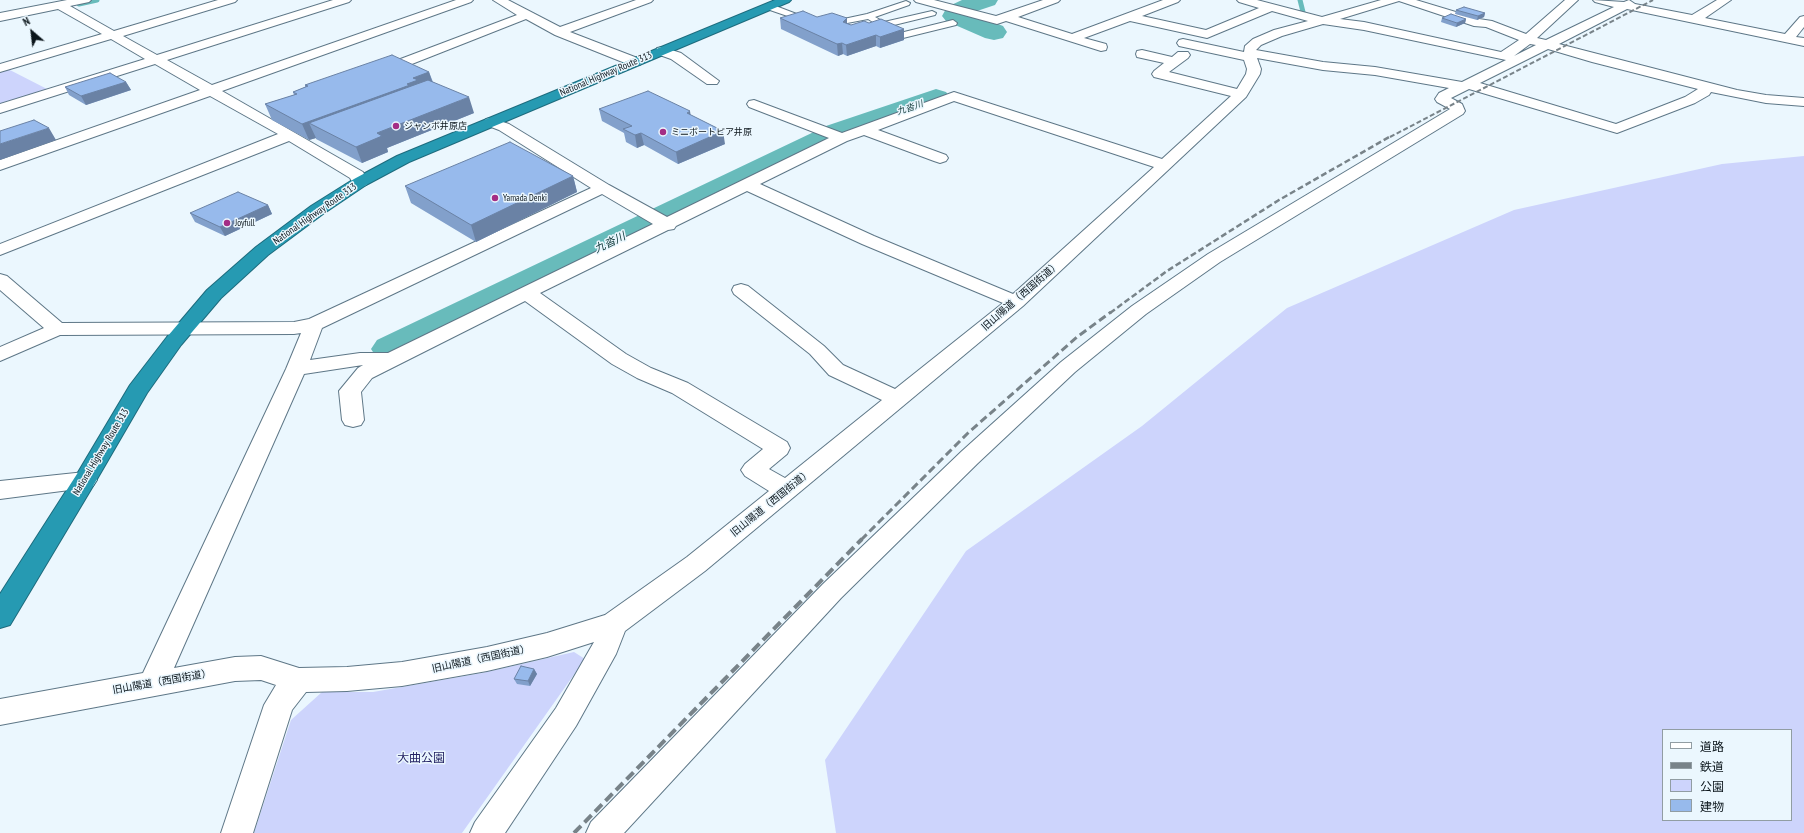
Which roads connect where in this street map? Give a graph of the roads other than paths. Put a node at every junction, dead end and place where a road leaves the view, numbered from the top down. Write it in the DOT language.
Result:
graph roads {
  1 [pos="85,0"];
  2 [pos="232,0"];
  3 [pos="345,0"];
  4 [pos="468,0"];
  5 [pos="499,0"];
  6 [pos="647,0"];
  7 [pos="920,0"];
  8 [pos="1054,0"];
  9 [pos="1174,0"];
  10 [pos="1243,0"];
  11 [pos="1394,0"];
  12 [pos="1404,0"];
  13 [pos="1572,0"];
  14 [pos="1599,0"];
  15 [pos="1638,0"];
  16 [pos="1726,0"];
  17 [pos="777,3"];
  18 [pos="906,3"];
  19 [pos="59,5"];
  20 [pos="936,5"];
  21 [pos="1625,6"];
  22 [pos="1272,7"];
  23 [pos="527,15"];
  24 [pos="869,16"];
  25 [pos="0,17"];
  26 [pos="1006,17"];
  27 [pos="1129,17"];
  28 [pos="1319,20"];
  29 [pos="1693,20"];
  30 [pos="1804,20"];
  31 [pos="820,23"];
  32 [pos="953,23"];
  33 [pos="881,26"];
  34 [pos="841,28"];
  35 [pos="862,30"];
  36 [pos="559,32"];
  37 [pos="113,35"];
  38 [pos="1072,38"];
  39 [pos="1788,38"];
  40 [pos="1528,39"];
  41 [pos="1170,41"];
  42 [pos="1804,42"];
  43 [pos="1546,45"];
  44 [pos="1100,48"];
  45 [pos="662,51"];
  46 [pos="1142,54"];
  47 [pos="1250,55"];
  48 [pos="157,60"];
  49 [pos="635,62"];
  50 [pos="0,68"];
  51 [pos="364,78"];
  52 [pos="712,81"];
  53 [pos="1466,84"];
  54 [pos="1706,87"];
  55 [pos="211,90"];
  56 [pos="1241,94"];
  57 [pos="1804,102"];
  58 [pos="754,104"];
  59 [pos="0,109"];
  60 [pos="275,112"];
  61 [pos="260,118"];
  62 [pos="491,122"];
  63 [pos="865,130"];
  64 [pos="290,135"];
  65 [pos="842,138"];
  66 [pos="940,158"];
  67 [pos="0,165"];
  68 [pos="1164,165"];
  69 [pos="360,182"];
  70 [pos="748,185"];
  71 [pos="603,188"];
  72 [pos="661,221"];
  73 [pos="0,250"];
  74 [pos="0,280"];
  75 [pos="741,290"];
  76 [pos="527,293"];
  77 [pos="1016,302"];
  78 [pos="314,324"];
  79 [pos="185,328"];
  80 [pos="57,329"];
  81 [pos="0,355"];
  82 [pos="390,359"];
  83 [pos="296,369"];
  84 [pos="898,399"];
  85 [pos="353,420"];
  86 [pos="85,480"];
  87 [pos="0,490"];
  88 [pos="787,490"];
  89 [pos="0,617"];
  90 [pos="614,624"];
  91 [pos="299,680"];
  92 [pos="152,684"];
  93 [pos="0,712"];
  94 [pos="237,833"];
  95 [pos="486,833"];
  96 [pos="602,833"];
  1 -- 19 [label="street"];
  2 -- 37 [label="street"];
  3 -- 48 [label="street"];
  4 -- 55 [label="street"];
  5 -- 23 [label="street"];
  6 -- 36 [label="street"];
  7 -- 20 [label="street"];
  8 -- 26 [label="street"];
  9 -- 27 [label="street"];
  10 -- 22 [label="street"];
  11 -- 28 [label="street"];
  12 -- 40 [label="street"];
  13 -- 40 [label="street"];
  14 -- 21 [label="street"];
  15 -- 21 [label="street"];
  16 -- 29 [label="street"];
  17 -- 31 [label="lane"];
  17 -- 45 [label="highway, National Highway Route 313"];
  18 -- 24 [label="lane"];
  19 -- 25 [label="street"];
  19 -- 37 [label="street"];
  20 -- 26 [label="street"];
  20 -- 33 [label="lane"];
  21 -- 29 [label="street"];
  21 -- 43 [label="street"];
  22 -- 27 [label="street"];
  22 -- 28 [label="street"];
  23 -- 36 [label="street"];
  23 -- 51 [label="street"];
  24 -- 33 [label="lane"];
  24 -- 34 [label="lane"];
  26 -- 38 [label="street"];
  27 -- 38 [label="street"];
  28 -- 40 [label="street"];
  28 -- 47 [label="street"];
  29 -- 39 [label="street"];
  30 -- 39 [label="street"];
  32 -- 33 [label="lane"];
  33 -- 35 [label="lane"];
  36 -- 49 [label="street"];
  37 -- 48 [label="street"];
  37 -- 50 [label="street"];
  38 -- 44 [label="street"];
  39 -- 42 [label="street"];
  40 -- 43 [label="street"];
  41 -- 47 [label="street"];
  43 -- 53 [label="street"];
  43 -- 54 [label="street"];
  45 -- 49 [label="highway, National Highway Route 313"];
  45 -- 52 [label="street"];
  46 -- 56 [label="street"];
  47 -- 53 [label="street"];
  47 -- 56 [label="street, 旧山陽道（西国街道）"];
  48 -- 55 [label="street"];
  48 -- 59 [label="street"];
  49 -- 62 [label="highway, National Highway Route 313"];
  53 -- 54 [label="street"];
  53 -- 96 [label="street"];
  54 -- 57 [label="street"];
  55 -- 61 [label="street"];
  55 -- 67 [label="street"];
  56 -- 68 [label="street, 旧山陽道（西国街道）"];
  58 -- 65 [label="street"];
  60 -- 61 [label="street"];
  61 -- 64 [label="street"];
  62 -- 69 [label="highway, National Highway Route 313"];
  62 -- 71 [label="street"];
  63 -- 65 [label="street"];
  63 -- 66 [label="street"];
  63 -- 68 [label="street"];
  64 -- 69 [label="street"];
  64 -- 73 [label="street"];
  65 -- 70 [label="street"];
  68 -- 77 [label="street, 旧山陽道（西国街道）"];
  69 -- 79 [label="highway, National Highway Route 313"];
  70 -- 72 [label="street"];
  70 -- 77 [label="street"];
  71 -- 72 [label="street"];
  71 -- 78 [label="street"];
  72 -- 76 [label="street"];
  74 -- 80 [label="street"];
  75 -- 84 [label="street"];
  76 -- 82 [label="street"];
  76 -- 88 [label="street"];
  77 -- 84 [label="street, 旧山陽道（西国街道）"];
  78 -- 79 [label="street"];
  78 -- 83 [label="street"];
  79 -- 80 [label="street"];
  79 -- 86 [label="highway, National Highway Route 313"];
  80 -- 81 [label="street"];
  82 -- 83 [label="street"];
  82 -- 85 [label="street"];
  83 -- 92 [label="street"];
  84 -- 88 [label="street, 旧山陽道（西国街道）"];
  86 -- 87 [label="street"];
  86 -- 89 [label="highway, National Highway Route 313"];
  88 -- 90 [label="street, 旧山陽道（西国街道）"];
  90 -- 91 [label="street, 旧山陽道（西国街道）"];
  90 -- 95 [label="street"];
  91 -- 92 [label="street, 旧山陽道（西国街道）"];
  91 -- 94 [label="street"];
  92 -- 93 [label="street, 旧山陽道（西国街道）"];
}
